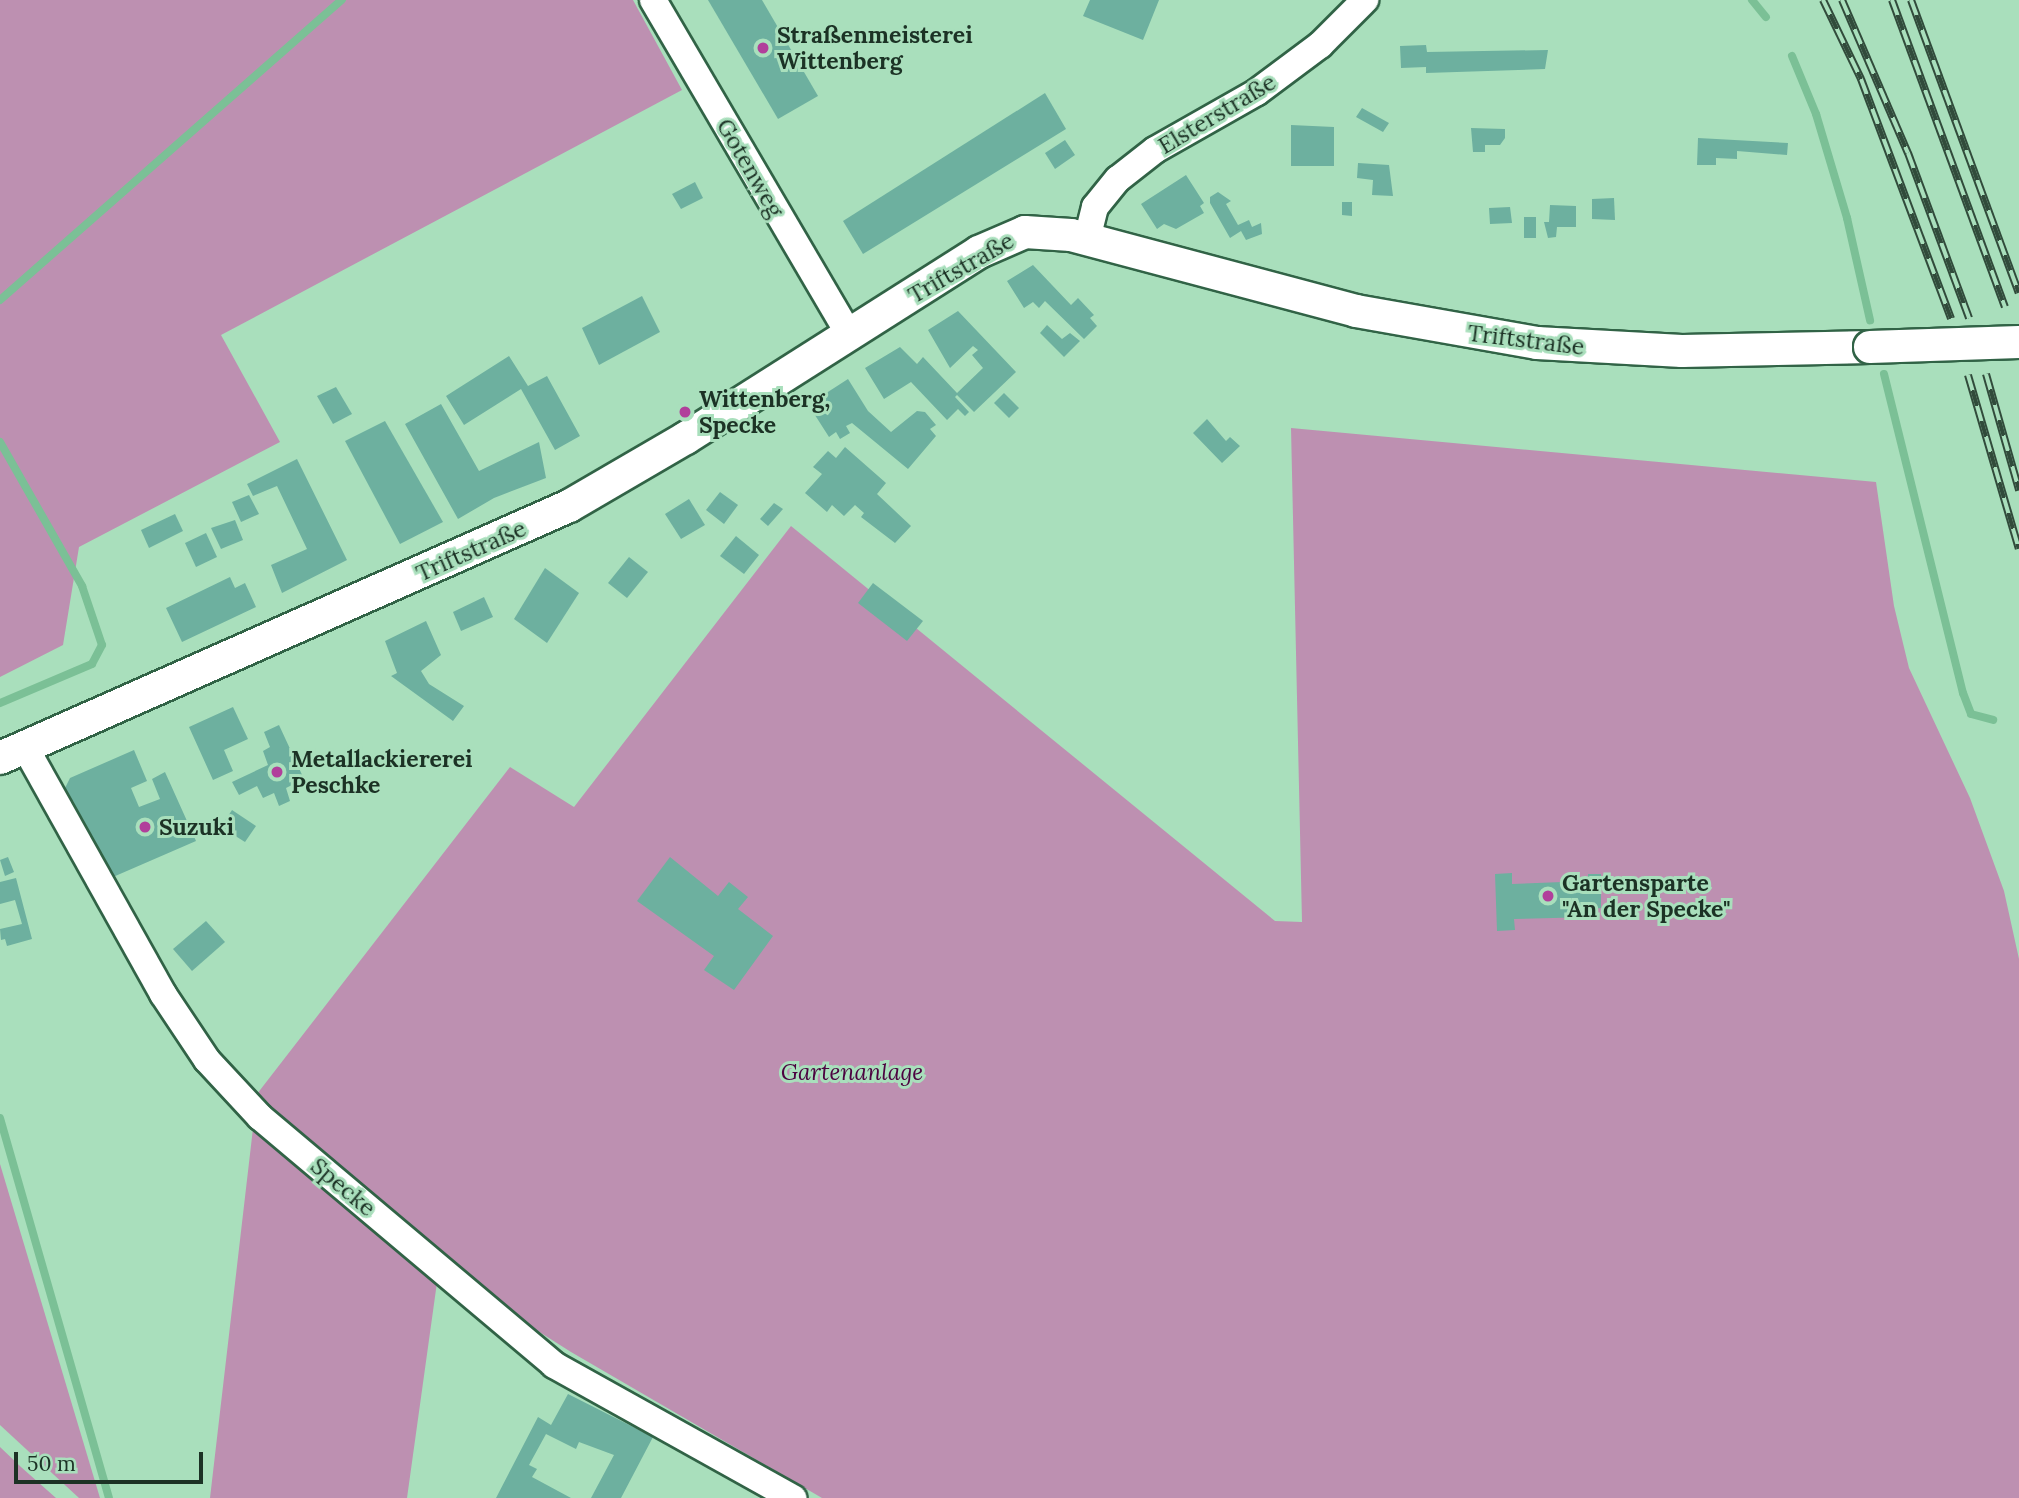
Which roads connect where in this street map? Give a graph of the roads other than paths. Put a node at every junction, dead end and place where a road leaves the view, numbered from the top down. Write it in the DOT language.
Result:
graph roads {
  1 [pos="653,0"];
  2 [pos="1365,0"];
  3 [pos="1087,239"];
  4 [pos="849,334"];
  5 [pos="2019,342"];
  6 [pos="12,753"];
  7 [pos="793,1498"];
  1 -- 4 [label="street, Gotenweg"];
  2 -- 3 [label="street, Elsterstraße"];
  3 -- 4 [label="main road, Triftstraße"];
  3 -- 5 [label="main road, Triftstraße, bridge"];
  4 -- 6 [label="main road, Triftstraße"];
  6 -- 7 [label="street, Specke"];
}
